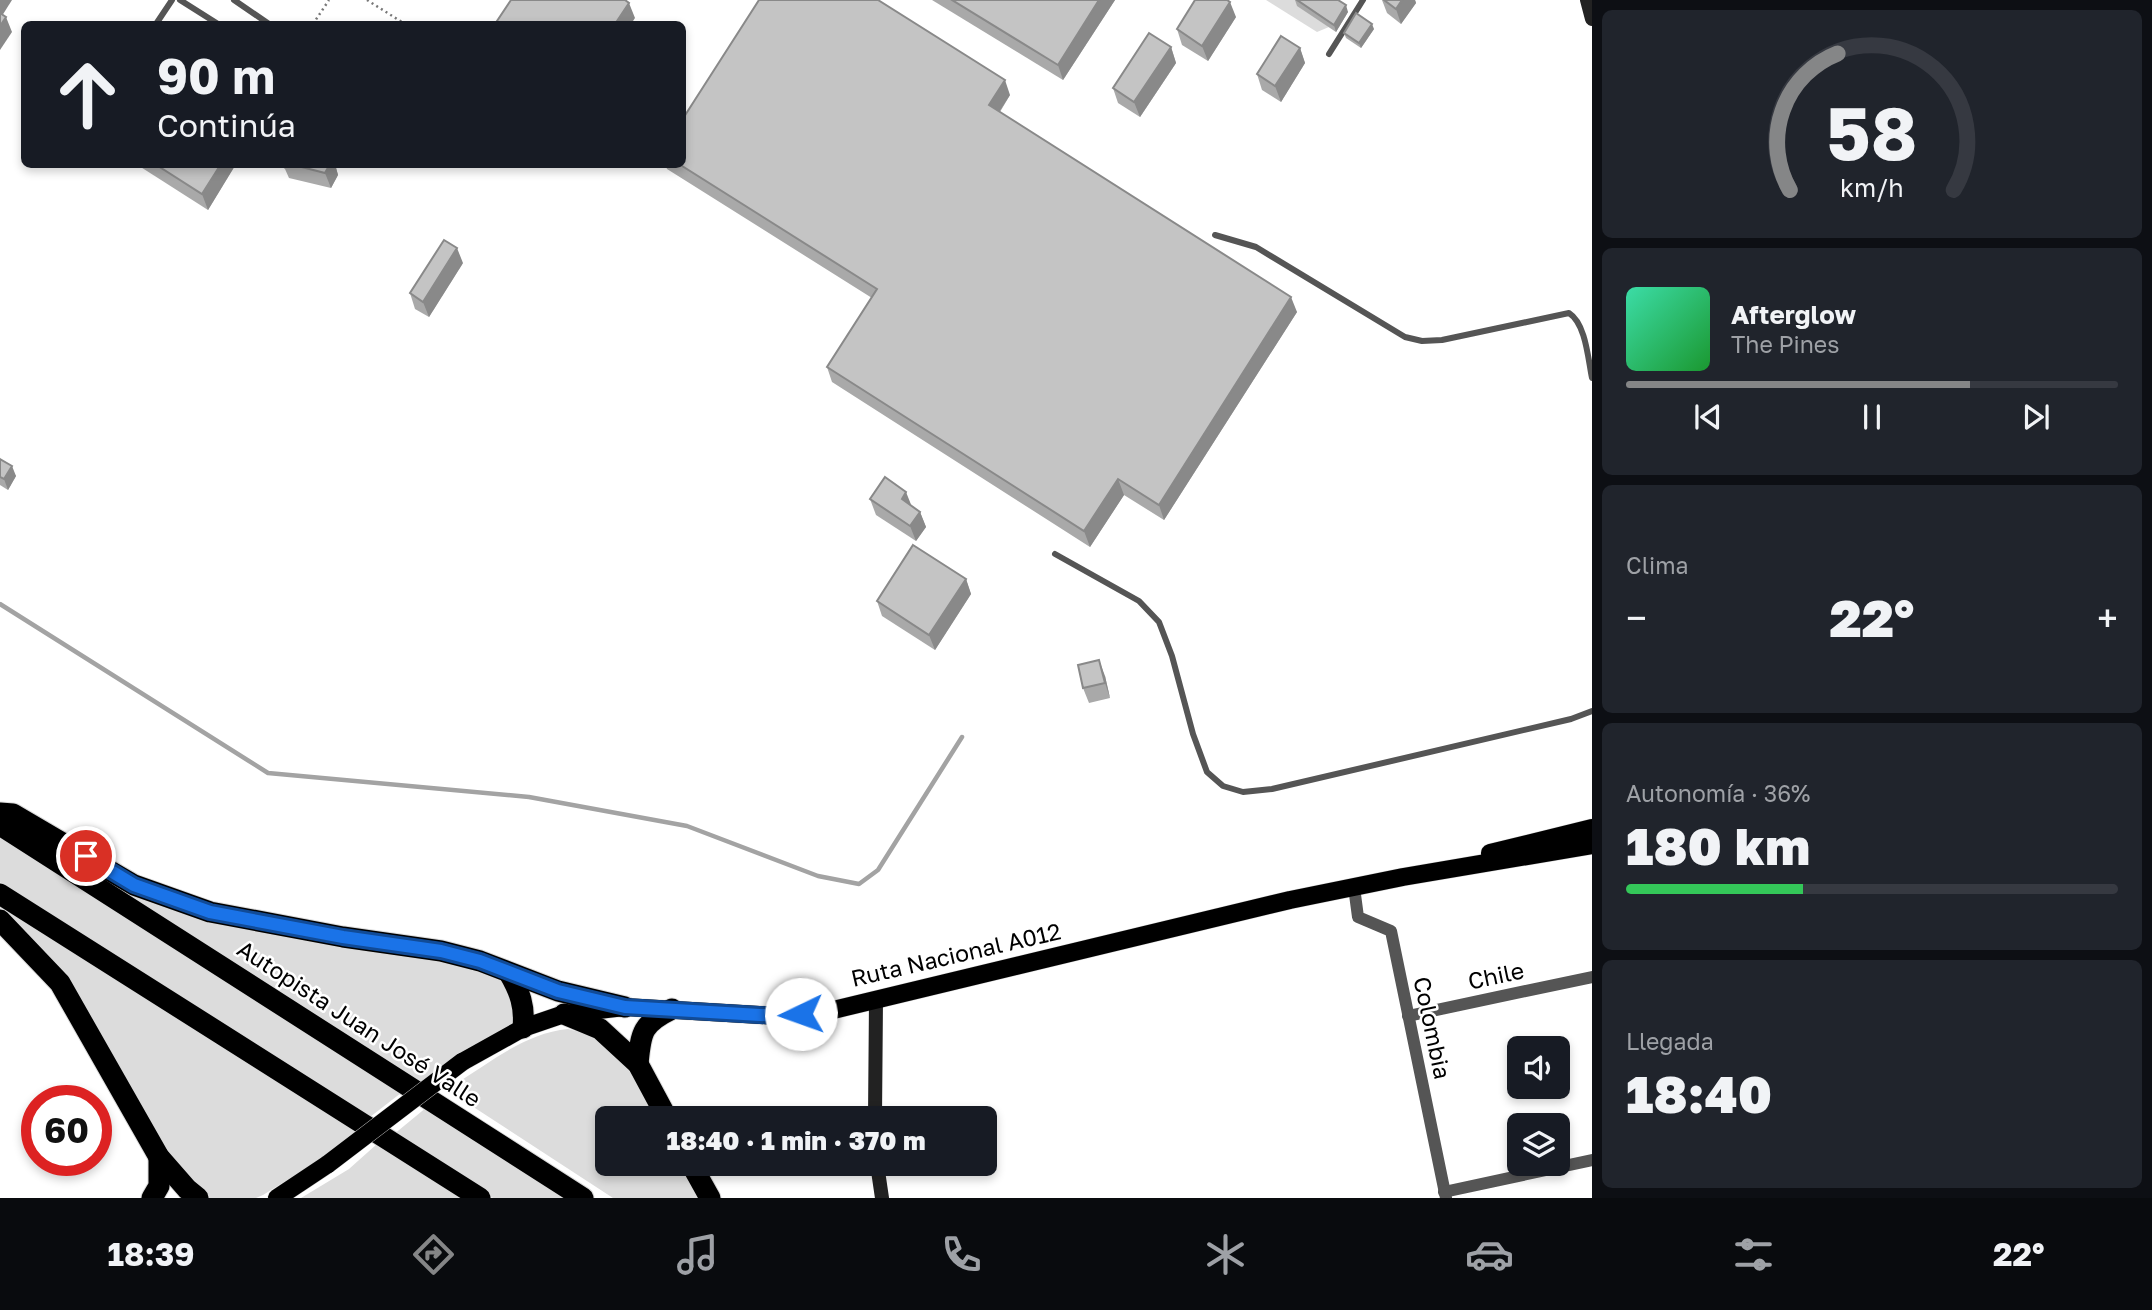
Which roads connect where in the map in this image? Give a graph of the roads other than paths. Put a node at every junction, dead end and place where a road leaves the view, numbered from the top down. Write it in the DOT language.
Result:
graph roads {
  1 [pos="172,0"];
  2 [pos="180,0"];
  3 [pos="234,0"];
  4 [pos="1363,0"];
  5 [pos="1587,0"];
  6 [pos="1592,19"];
  7 [pos="158,21"];
  8 [pos="213,21"];
  9 [pos="265,21"];
  10 [pos="1329,54"];
  11 [pos="1215,235"];
  12 [pos="1592,379"];
  13 [pos="1055,554"];
  14 [pos="1592,711"];
  15 [pos="0,813"];
  16 [pos="0,825"];
  17 [pos="1592,828"];
  18 [pos="1592,845"];
  19 [pos="1402,877"];
  20 [pos="1354,887"];
  21 [pos="0,894"];
  22 [pos="0,920"];
  23 [pos="509,973"];
  24 [pos="1592,977"];
  25 [pos="876,1000"];
  26 [pos="625,1007"];
  27 [pos="671,1009"];
  28 [pos="564,1014"];
  29 [pos="1408,1016"];
  30 [pos="523,1028"];
  31 [pos="638,1064"];
  32 [pos="661,1106"];
  33 [pos="875,1106"];
  34 [pos="159,1157"];
  35 [pos="1592,1160"];
  36 [pos="698,1176"];
  37 [pos="879,1176"];
  38 [pos="1445,1195"];
  39 [pos="152,1198"];
  40 [pos="198,1198"];
  41 [pos="277,1198"];
  42 [pos="480,1198"];
  43 [pos="583,1198"];
  44 [pos="710,1198"];
  45 [pos="883,1198"];
  1 -- 7 [label="lane"];
  2 -- 8 [label="lane"];
  3 -- 9 [label="lane"];
  4 -- 10 [label="lane"];
  5 -- 6 [label="main road"];
  11 -- 12 [label="lane"];
  13 -- 14 [label="lane"];
  15 -- 23 [label="highway"];
  16 -- 43 [label="highway, Autopista Juan José Valle"];
  17 -- 19 [label="main road, Ruta Nacional A012"];
  18 -- 19 [label="main road, Ruta Nacional A012"];
  19 -- 20 [label="main road, Ruta Nacional A012"];
  20 -- 25 [label="main road, Ruta Nacional A012"];
  20 -- 29 [label="street, Colombia"];
  21 -- 42 [label="highway"];
  22 -- 34 [label="highway"];
  23 -- 26 [label="highway"];
  23 -- 30 [label="highway"];
  24 -- 29 [label="street, Chile"];
  25 -- 27 [label="main road, Ruta Nacional A012"];
  25 -- 33 [label="main road"];
  26 -- 27 [label="main road, Ruta Nacional A012"];
  26 -- 28 [label="main road, Ruta Nacional A012"];
  27 -- 31 [label="highway"];
  28 -- 30 [label="main road, Ruta Nacional A012"];
  28 -- 31 [label="highway"];
  29 -- 38 [label="street, Colombia"];
  30 -- 41 [label="main road, Ruta Nacional A012, bridge"];
  31 -- 32 [label="highway"];
  34 -- 39 [label="highway"];
  34 -- 40 [label="highway"];
  35 -- 38 [label="street"];
  36 -- 44 [label="highway"];
  37 -- 45 [label="main road"];
}
